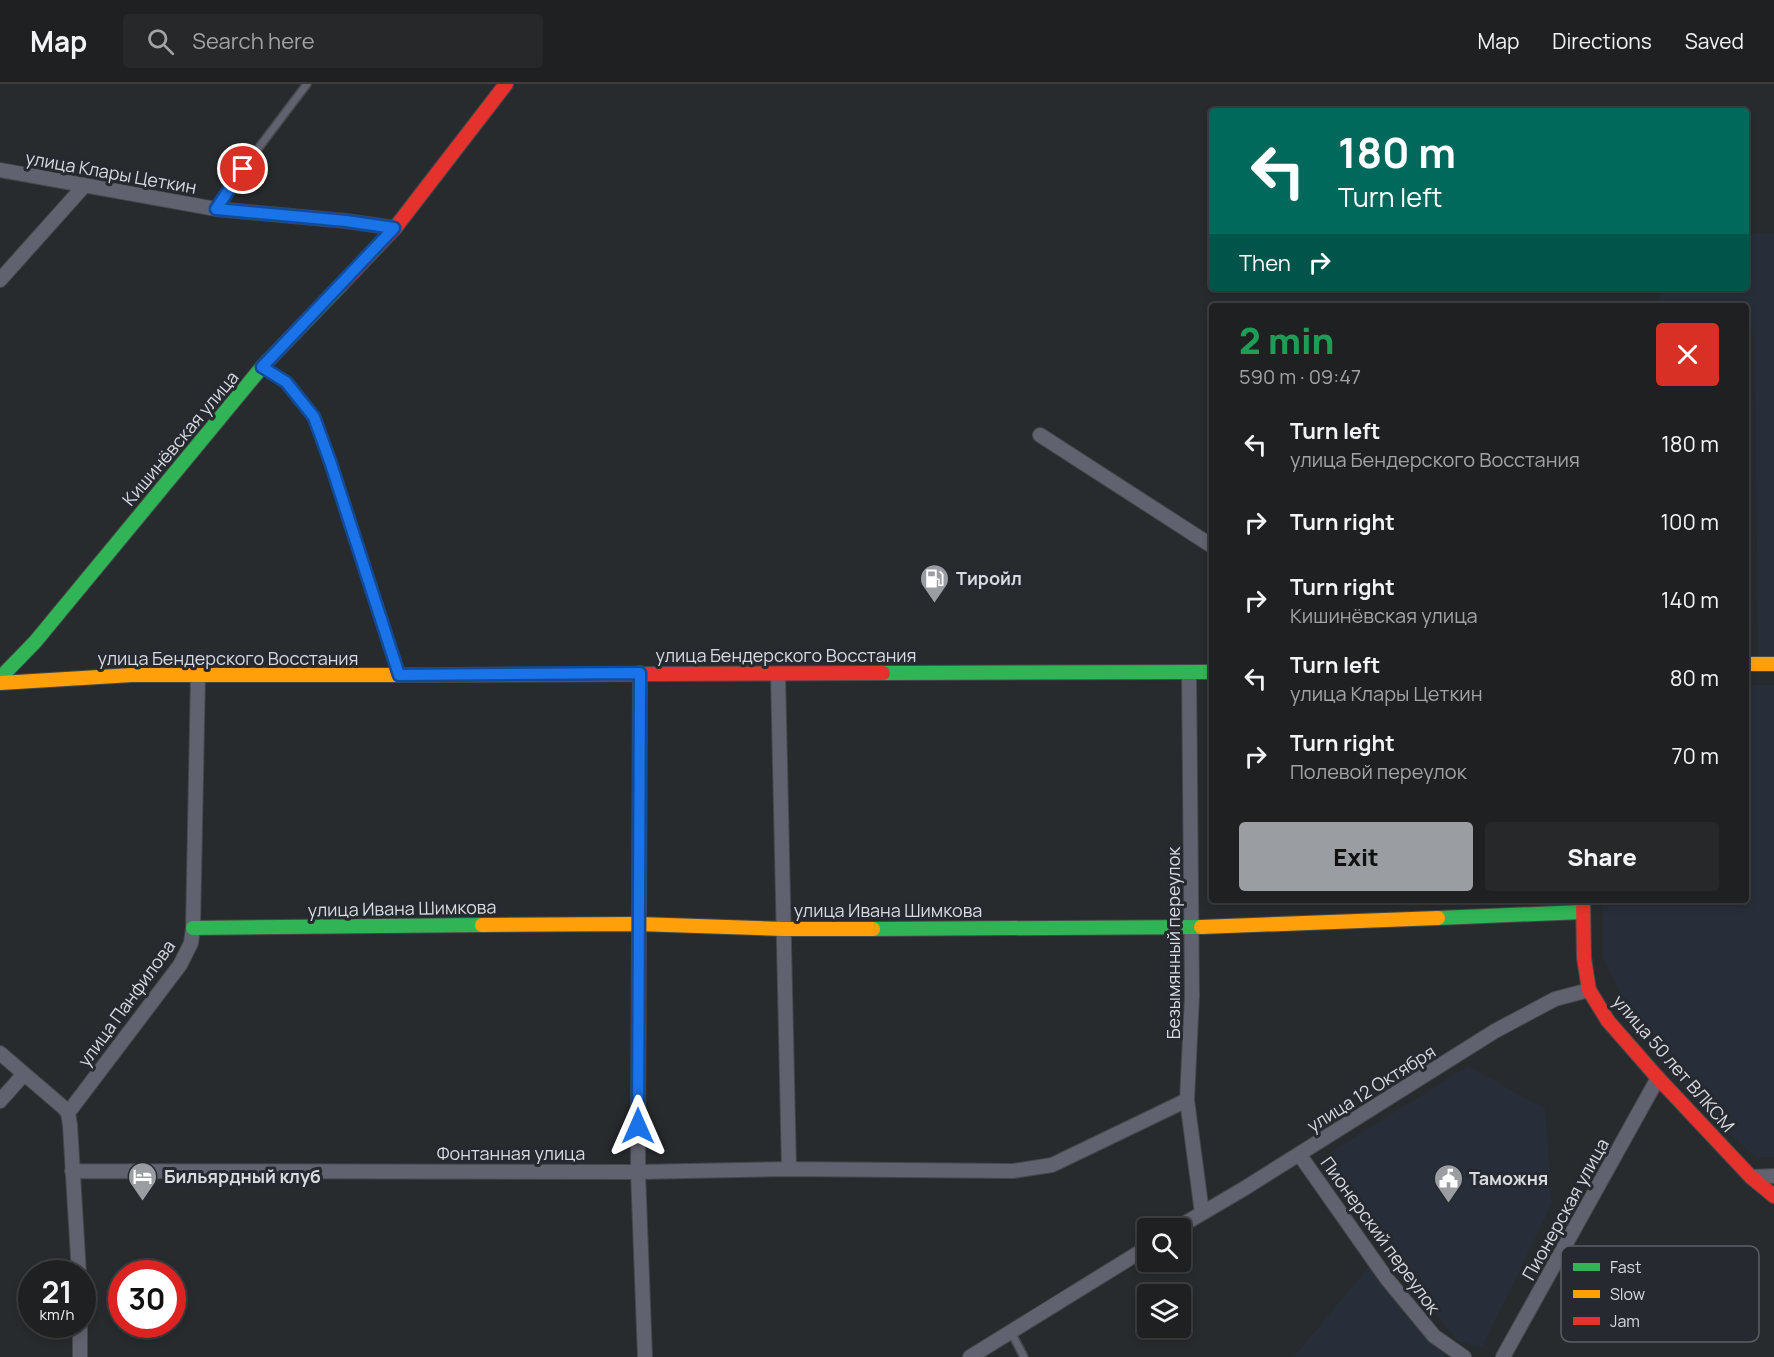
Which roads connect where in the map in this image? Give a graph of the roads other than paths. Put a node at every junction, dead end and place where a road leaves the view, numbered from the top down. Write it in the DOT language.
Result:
graph roads {
  1 [pos="307,84"];
  2 [pos="506,84"];
  3 [pos="0,170"];
  4 [pos="85,185"];
  5 [pos="216,209"];
  6 [pos="394,228"];
  7 [pos="0,280"];
  8 [pos="262,367"];
  9 [pos="1040,435"];
  10 [pos="1209,544"];
  11 [pos="1749,664"];
  12 [pos="1774,664"];
  13 [pos="1189,672"];
  14 [pos="1209,672"];
  15 [pos="640,673"];
  16 [pos="198,674"];
  17 [pos="778,674"];
  18 [pos="399,675"];
  19 [pos="0,681"];
  20 [pos="1583,906"];
  21 [pos="638,924"];
  22 [pos="1192,927"];
  23 [pos="193,928"];
  24 [pos="784,929"];
  25 [pos="1589,990"];
  26 [pos="0,1053"];
  27 [pos="24,1074"];
  28 [pos="1658,1078"];
  29 [pos="1187,1100"];
  30 [pos="0,1101"];
  31 [pos="68,1113"];
  32 [pos="1299,1154"];
  33 [pos="789,1169"];
  34 [pos="72,1171"];
  35 [pos="638,1172"];
  36 [pos="1774,1176"];
  37 [pos="1751,1177"];
  38 [pos="1774,1196"];
  39 [pos="1202,1213"];
  40 [pos="1191,1220"];
  41 [pos="1565,1246"];
  42 [pos="1561,1253"];
  43 [pos="1137,1254"];
  44 [pos="78,1260"];
  45 [pos="1011,1332"];
  46 [pos="80,1338"];
  47 [pos="80,1357"];
  48 [pos="645,1357"];
  49 [pos="970,1357"];
  50 [pos="1024,1357"];
  51 [pos="1464,1357"];
  52 [pos="1503,1357"];
  1 -- 5 [label="lane"];
  2 -- 6 [label="street, Кишинёвская улица"];
  3 -- 4 [label="street, улица Клары Цеткин"];
  4 -- 5 [label="street, улица Клары Цеткин"];
  4 -- 7 [label="street"];
  5 -- 6 [label="street, улица Клары Цеткин"];
  6 -- 8 [label="street, Кишинёвская улица"];
  8 -- 18 [label="lane"];
  8 -- 19 [label="street, Кишинёвская улица"];
  9 -- 10 [label="street"];
  11 -- 12 [label="street"];
  13 -- 14 [label="street, улица Бендерского Восстания"];
  13 -- 17 [label="street, улица Бендерского Восстания"];
  13 -- 22 [label="street, Безымянный переулок"];
  15 -- 17 [label="street, улица Бендерского Восстания"];
  15 -- 18 [label="street, улица Бендерского Восстания"];
  15 -- 21 [label="street"];
  16 -- 18 [label="street, улица Бендерского Восстания"];
  16 -- 19 [label="street, улица Бендерского Восстания"];
  16 -- 23 [label="street, улица Панфилова"];
  17 -- 24 [label="street"];
  20 -- 22 [label="street, улица Ивана Шимкова"];
  20 -- 25 [label="street, улица 50 лет ВЛКСМ"];
  21 -- 23 [label="street, улица Ивана Шимкова"];
  21 -- 24 [label="street, улица Ивана Шимкова"];
  21 -- 35 [label="street"];
  22 -- 24 [label="street, улица Ивана Шимкова"];
  22 -- 29 [label="street, Безымянный переулок"];
  23 -- 31 [label="street, улица Панфилова"];
  24 -- 33 [label="street"];
  25 -- 28 [label="street, улица 50 лет ВЛКСМ"];
  25 -- 32 [label="street, улица 12 Октября"];
  26 -- 27 [label="street"];
  27 -- 30 [label="street"];
  27 -- 31 [label="street"];
  28 -- 37 [label="street, улица 50 лет ВЛКСМ"];
  28 -- 41 [label="street, Пионерская улица"];
  29 -- 33 [label="street, Фонтанная улица"];
  29 -- 39 [label="street, Безымянный переулок"];
  31 -- 34 [label="street"];
  32 -- 39 [label="street, улица 12 Октября"];
  32 -- 51 [label="street, Пионерский переулок"];
  33 -- 35 [label="street, Фонтанная улица"];
  34 -- 35 [label="street, Фонтанная улица"];
  34 -- 44 [label="street"];
  35 -- 48 [label="street"];
  36 -- 37 [label="street"];
  37 -- 38 [label="street, улица 50 лет ВЛКСМ"];
  39 -- 40 [label="street, улица 12 Октября"];
  42 -- 52 [label="street, Пионерская улица"];
  43 -- 45 [label="street"];
  45 -- 49 [label="street"];
  45 -- 50 [label="lane"];
  46 -- 47 [label="street"];
}
